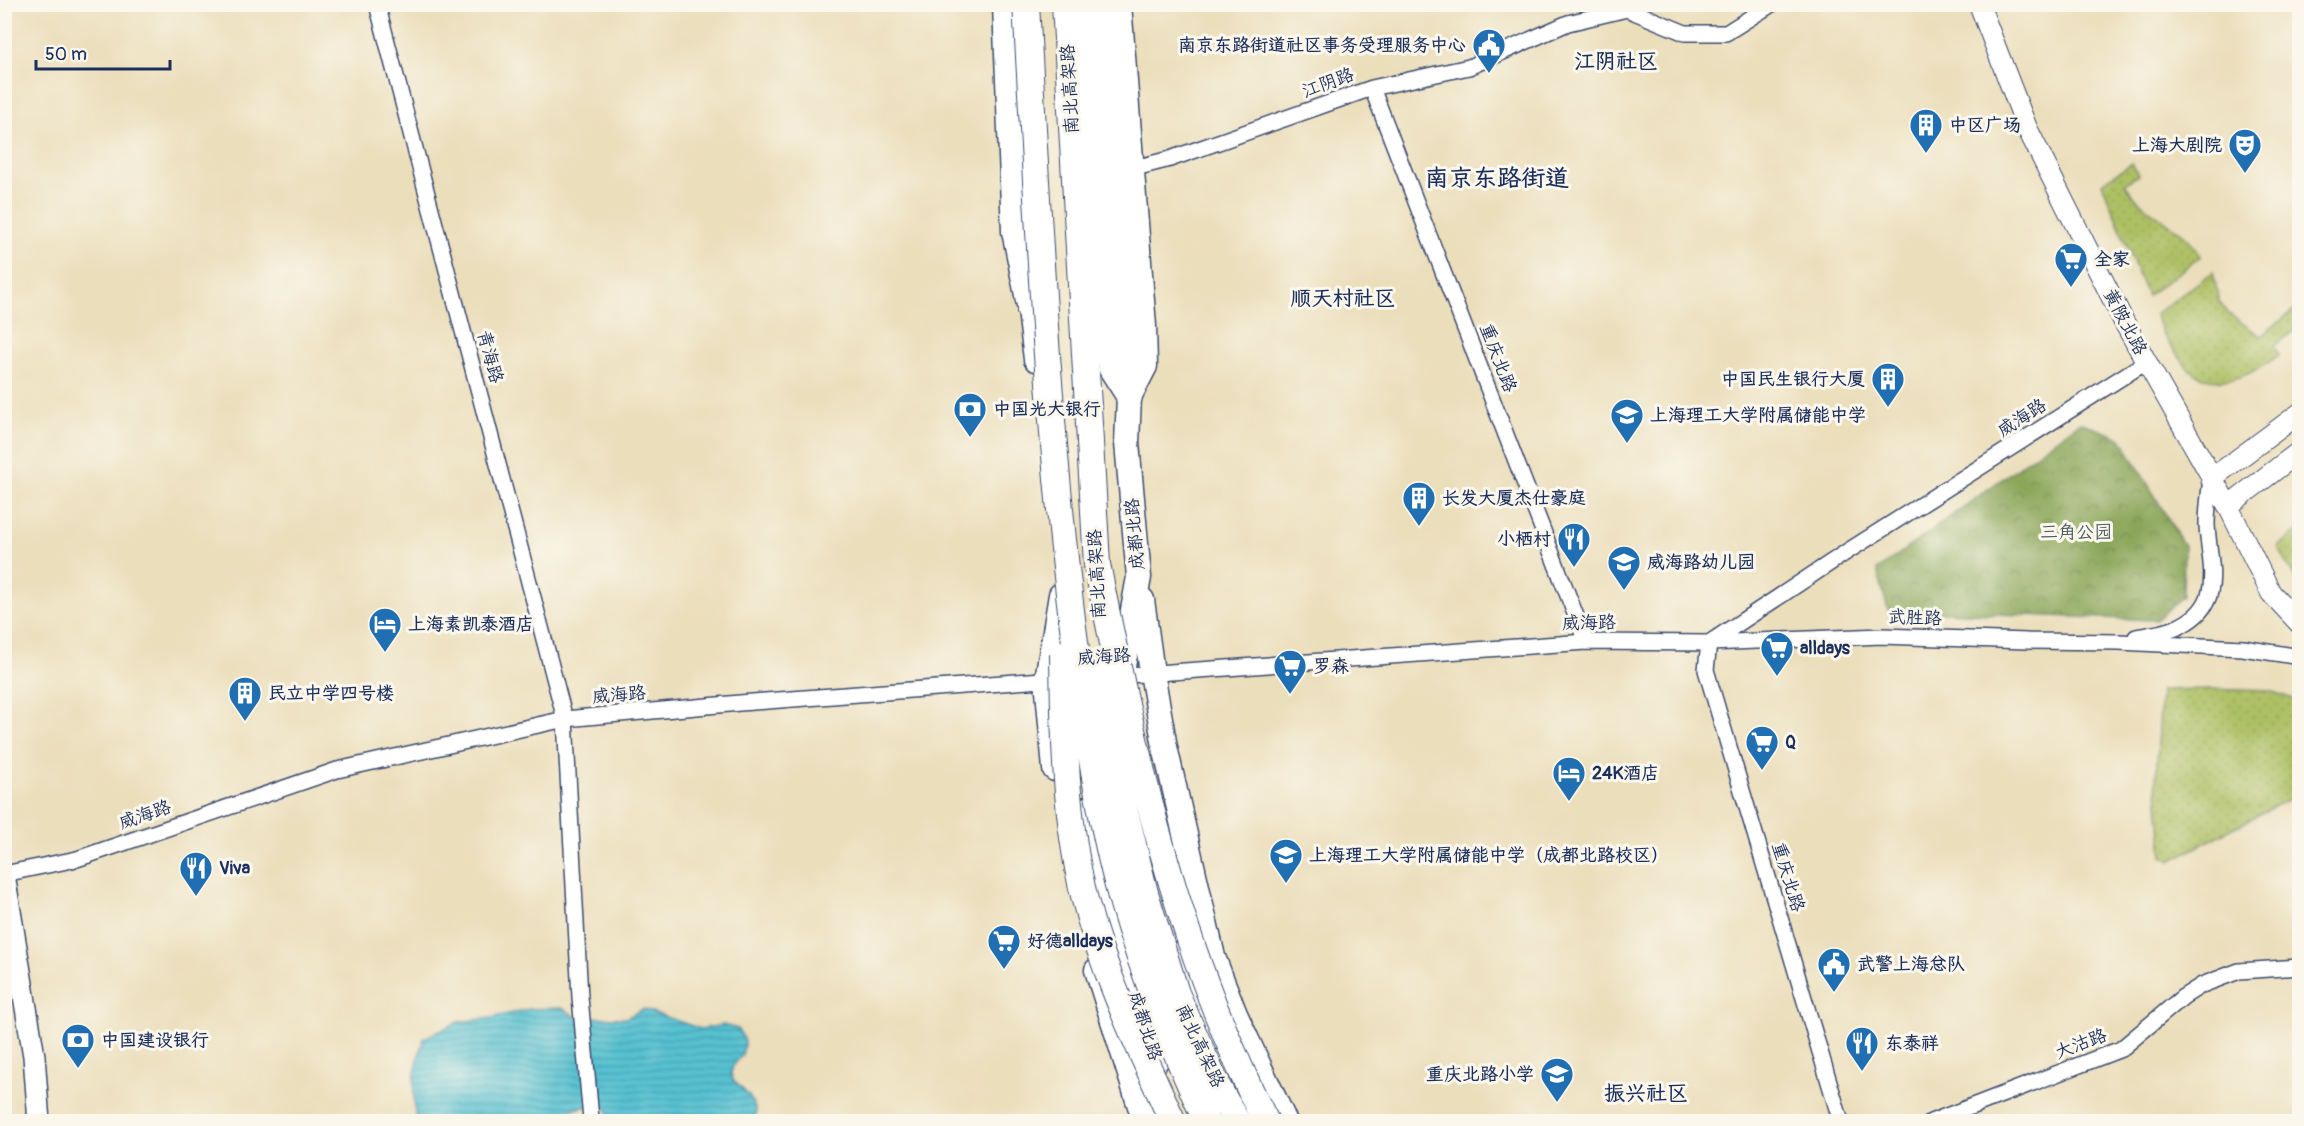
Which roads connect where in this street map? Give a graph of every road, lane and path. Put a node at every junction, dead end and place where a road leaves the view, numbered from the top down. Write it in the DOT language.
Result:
graph roads {
  1 [pos="377,4"];
  2 [pos="1005,4"];
  3 [pos="1015,4"];
  4 [pos="1027,4"];
  5 [pos="1065,4"];
  6 [pos="1078,4"];
  7 [pos="1098,4"];
  8 [pos="1119,4"];
  9 [pos="1773,4"];
  10 [pos="1979,4"];
  11 [pos="1372,88"];
  12 [pos="1131,169"];
  13 [pos="1030,310"];
  14 [pos="2146,362"];
  15 [pos="1129,397"];
  16 [pos="2300,413"];
  17 [pos="2300,451"];
  18 [pos="2211,479"];
  19 [pos="2228,506"];
  20 [pos="1062,537"];
  21 [pos="1097,564"];
  22 [pos="1139,577"];
  23 [pos="1061,595"];
  24 [pos="2300,624"];
  25 [pos="1586,642"];
  26 [pos="2119,642"];
  27 [pos="1709,643"];
  28 [pos="2300,657"];
  29 [pos="1152,673"];
  30 [pos="1121,675"];
  31 [pos="1074,678"];
  32 [pos="1047,679"];
  33 [pos="565,719"];
  34 [pos="1080,751"];
  35 [pos="1064,844"];
  36 [pos="4,875"];
  37 [pos="2300,967"];
  38 [pos="1220,975"];
  39 [pos="1109,1014"];
  40 [pos="1204,1025"];
  41 [pos="1152,1052"];
  42 [pos="590,1117"];
  43 [pos="39,1122"];
  44 [pos="1145,1122"];
  45 [pos="1173,1122"];
  46 [pos="1180,1122"];
  47 [pos="1207,1122"];
  48 [pos="1237,1122"];
  49 [pos="1246,1122"];
  50 [pos="1266,1122"];
  51 [pos="1285,1122"];
  52 [pos="1841,1122"];
  53 [pos="1931,1122"];
  1 -- 33 [label="street, 青海路"];
  2 -- 13 [label="main road"];
  3 -- 13 [label="highway"];
  4 -- 13 [label="main road, 成都北路"];
  4 -- 20 [label="highway, 南北高架路, bridge"];
  5 -- 21 [label="highway, 南北高架路"];
  6 -- 15 [label="main road"];
  7 -- 15 [label="highway"];
  8 -- 12 [label="main road"];
  9 -- 11 [label="street, 江阴路"];
  10 -- 14 [label="street, 黄陂北路"];
  11 -- 12 [label="street, 江阴路"];
  11 -- 25 [label="street, 重庆北路"];
  12 -- 15 [label="main road"];
  13 -- 23 [label="main road, 成都北路"];
  14 -- 18 [label="street, 黄陂北路"];
  14 -- 27 [label="street, 威海路"];
  15 -- 22 [label="main road, 成都北路"];
  16 -- 18 [label="street"];
  17 -- 19 [label="street"];
  18 -- 19 [label="street, 黄陂北路"];
  18 -- 26 [label="street, 武胜路"];
  19 -- 24 [label="street, 黄陂北路"];
  20 -- 45 [label="highway, bridge"];
  20 -- 47 [label="highway, 南北高架路, bridge"];
  21 -- 48 [label="highway, 南北高架路, bridge"];
  21 -- 50 [label="highway, bridge"];
  22 -- 29 [label="main road"];
  22 -- 30 [label="main road, 成都北路"];
  23 -- 31 [label="main road, 成都北路"];
  23 -- 32 [label="main road"];
  25 -- 27 [label="street, 威海路"];
  25 -- 29 [label="street, 威海路"];
  26 -- 27 [label="street, 武胜路"];
  26 -- 28 [label="street, 武胜路"];
  27 -- 52 [label="street, 重庆北路"];
  29 -- 30 [label="street, 威海路"];
  29 -- 38 [label="main road"];
  30 -- 31 [label="street, 威海路"];
  30 -- 40 [label="main road, 成都北路"];
  31 -- 32 [label="street, 威海路"];
  31 -- 34 [label="main road, 成都北路"];
  32 -- 33 [label="street, 威海路"];
  32 -- 35 [label="main road"];
  33 -- 36 [label="street, 威海路"];
  33 -- 42 [label="street, 青海路"];
  34 -- 35 [label="main road"];
  34 -- 41 [label="main road, 成都北路"];
  35 -- 39 [label="main road"];
  36 -- 43 [label="main road"];
  37 -- 53 [label="street, 大沽路"];
  38 -- 40 [label="main road"];
  38 -- 51 [label="main road"];
  39 -- 41 [label="main road"];
  39 -- 44 [label="main road"];
  40 -- 49 [label="main road, 成都北路"];
  41 -- 46 [label="main road, 成都北路"];
}
